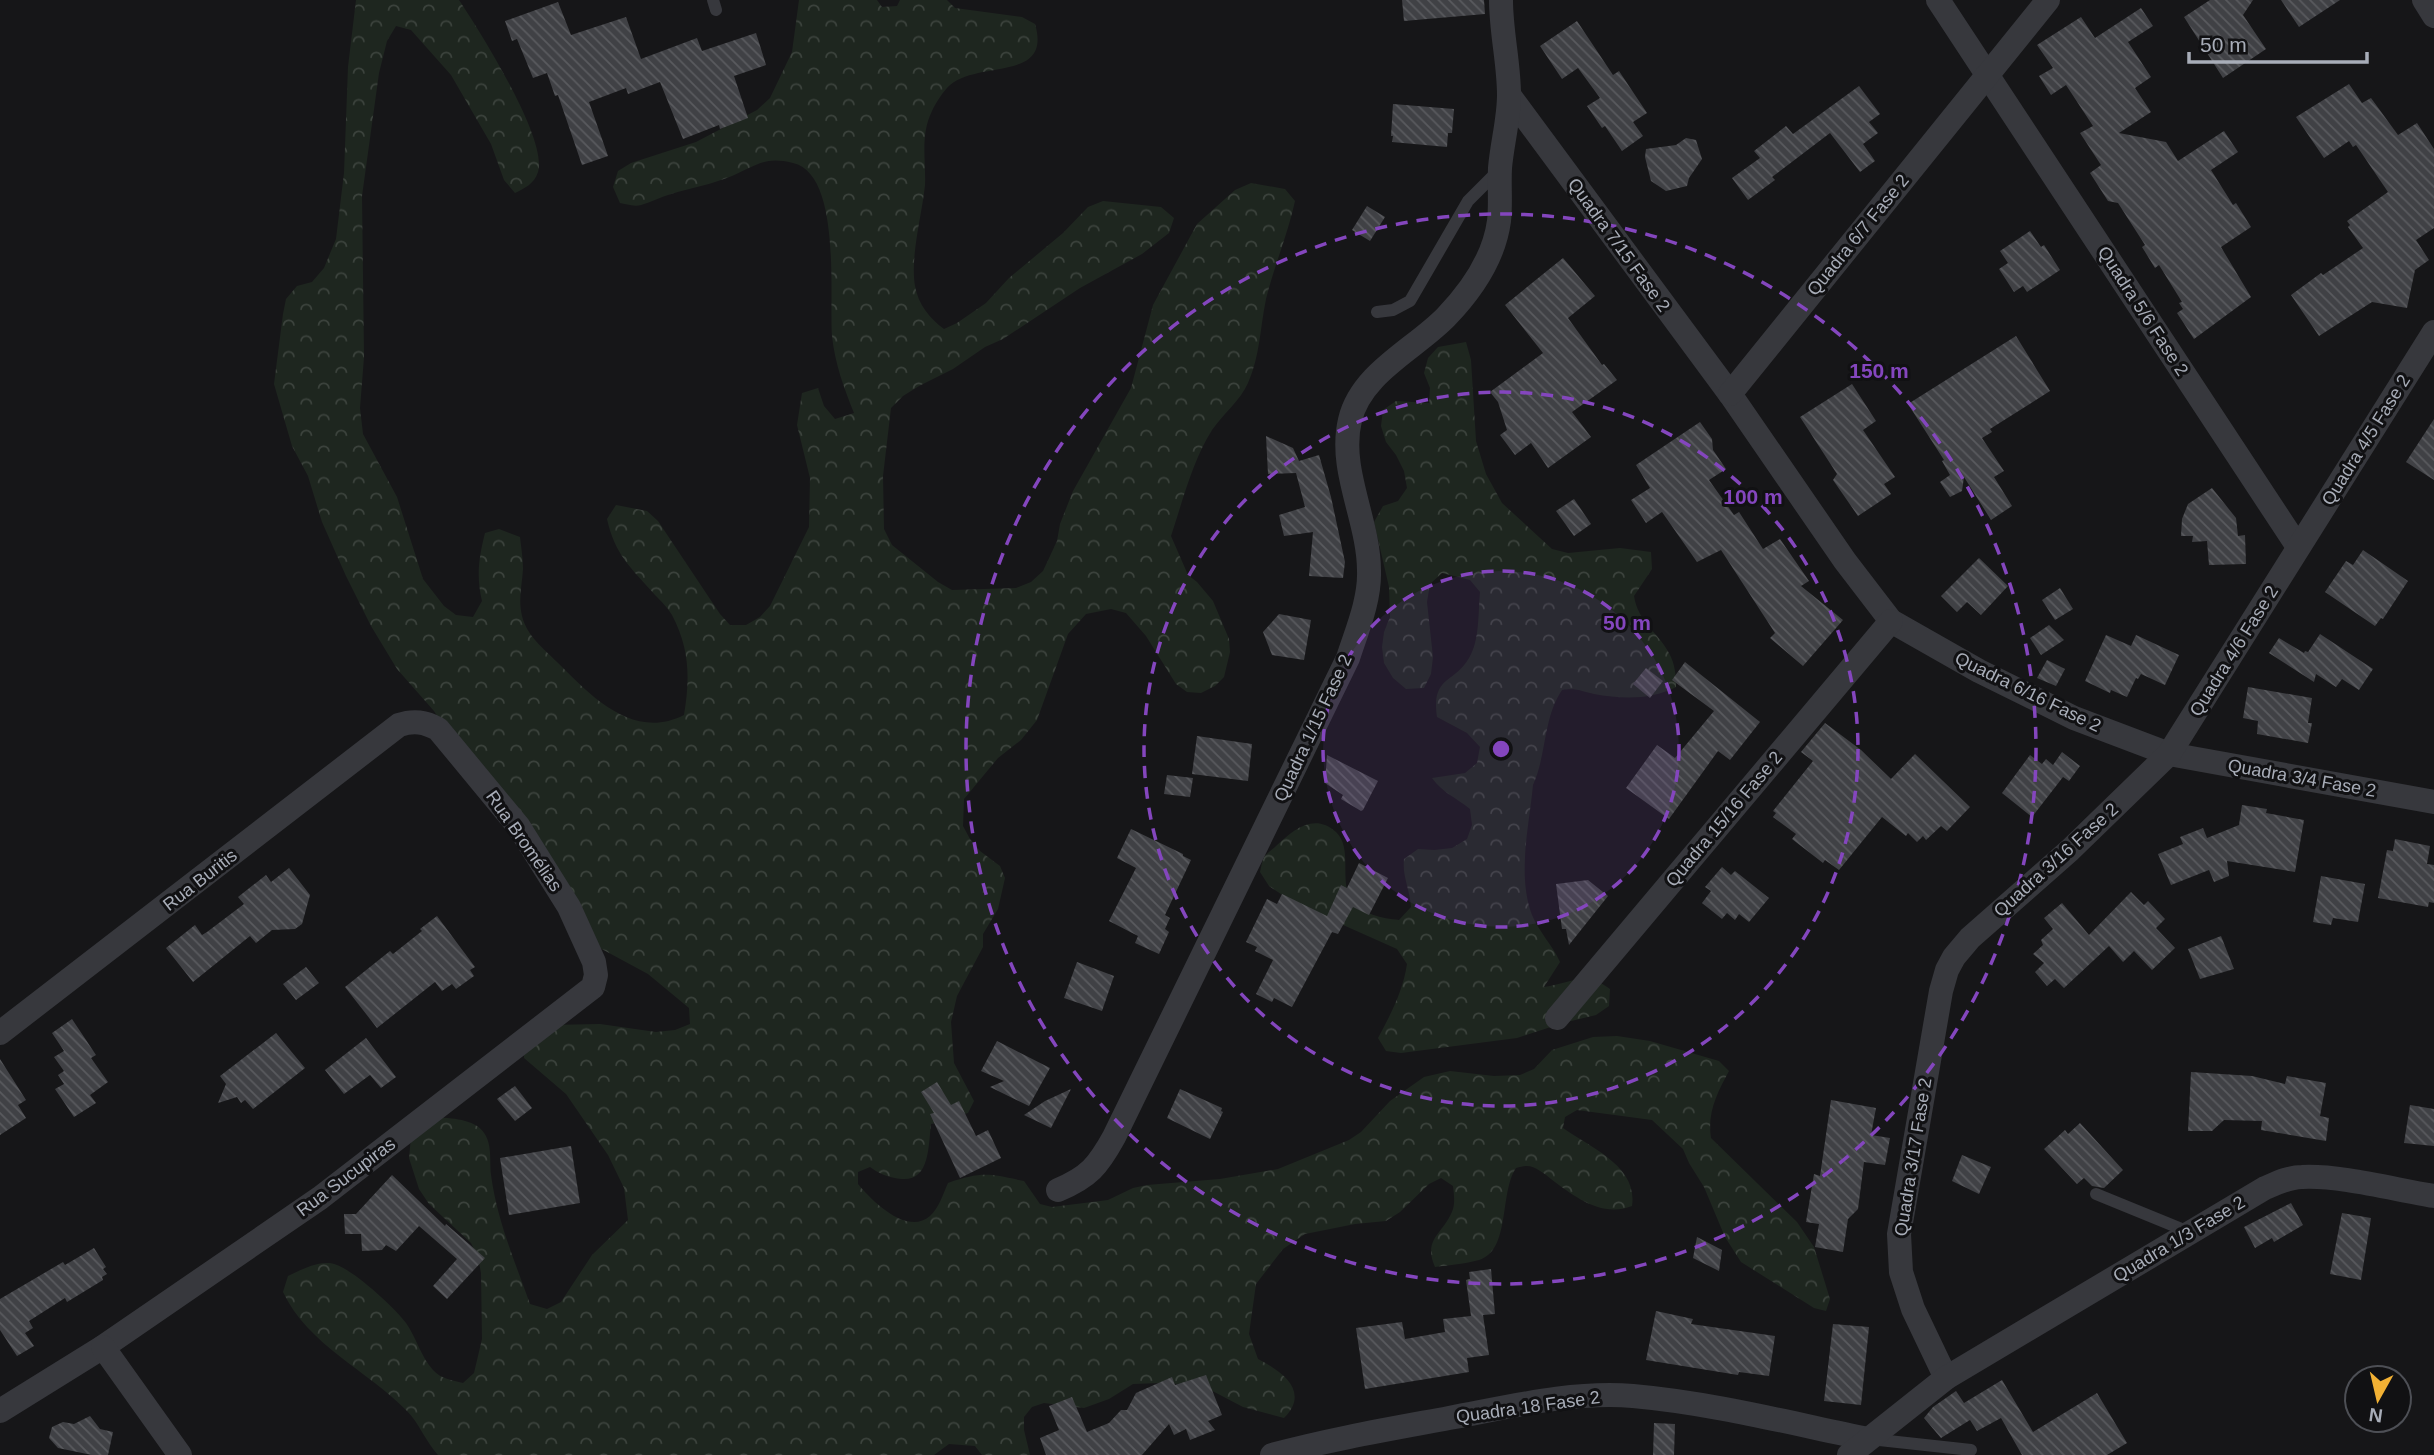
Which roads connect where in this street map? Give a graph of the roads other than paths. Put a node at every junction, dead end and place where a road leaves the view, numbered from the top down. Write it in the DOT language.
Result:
graph roads {
  1 [pos="1501,0"];
  2 [pos="1938,0"];
  3 [pos="2048,0"];
  4 [pos="2424,0"];
  5 [pos="2434,16"];
  6 [pos="1987,75"];
  7 [pos="1509,95"];
  8 [pos="1500,169"];
  9 [pos="1377,312"];
  10 [pos="2434,332"];
  11 [pos="1730,394"];
  12 [pos="2298,547"];
  13 [pos="1891,621"];
  14 [pos="399,725"];
  15 [pos="2169,754"];
  16 [pos="2434,802"];
  17 [pos="1947,970"];
  18 [pos="580,997"];
  19 [pos="1557,1018"];
  20 [pos="0,1033"];
  21 [pos="1058,1189"];
  22 [pos="2096,1194"];
  23 [pos="2434,1196"];
  24 [pos="2189,1232"];
  25 [pos="103,1347"];
  26 [pos="1946,1378"];
  27 [pos="0,1411"];
  28 [pos="1868,1439"];
  29 [pos="1971,1450"];
  30 [pos="180,1455"];
  31 [pos="1272,1455"];
  32 [pos="1849,1455"];
  1 -- 7 [label="street, Quadra 1/15 Fase 2"];
  2 -- 6 [label="street, Quadra 5/6 Fase 2"];
  3 -- 6 [label="street, Quadra 6/7 Fase 2"];
  4 -- 5 [label="street"];
  6 -- 11 [label="street, Quadra 6/7 Fase 2"];
  6 -- 12 [label="street, Quadra 5/6 Fase 2"];
  7 -- 8 [label="street, Quadra 1/15 Fase 2"];
  7 -- 11 [label="street, Quadra 7/15 Fase 2"];
  8 -- 9 [label="lane"];
  8 -- 21 [label="street, Quadra 1/15 Fase 2"];
  10 -- 12 [label="street, Quadra 4/5 Fase 2"];
  11 -- 13 [label="street, Quadra 7/15 Fase 2"];
  12 -- 15 [label="street, Quadra 4/6 Fase 2"];
  13 -- 15 [label="street, Quadra 6/16 Fase 2"];
  13 -- 19 [label="street, Quadra 15/16 Fase 2"];
  14 -- 18 [label="street, Rua Bromélias"];
  14 -- 20 [label="street, Rua Buritis"];
  15 -- 16 [label="street, Quadra 3/4 Fase 2"];
  15 -- 17 [label="street, Quadra 3/16 Fase 2"];
  17 -- 26 [label="street, Quadra 3/17 Fase 2"];
  18 -- 25 [label="street, Rua Sucupiras"];
  22 -- 24 [label="lane"];
  23 -- 24 [label="street, Quadra 1/3 Fase 2"];
  24 -- 26 [label="street, Quadra 1/3 Fase 2"];
  25 -- 27 [label="street, Rua Sucupiras"];
  25 -- 30 [label="street"];
  26 -- 28 [label="street, Quadra 1/3 Fase 2"];
  28 -- 29 [label="lane"];
  28 -- 31 [label="street, Quadra 18 Fase 2"];
  28 -- 32 [label="street, Quadra 1/3 Fase 2"];
}
